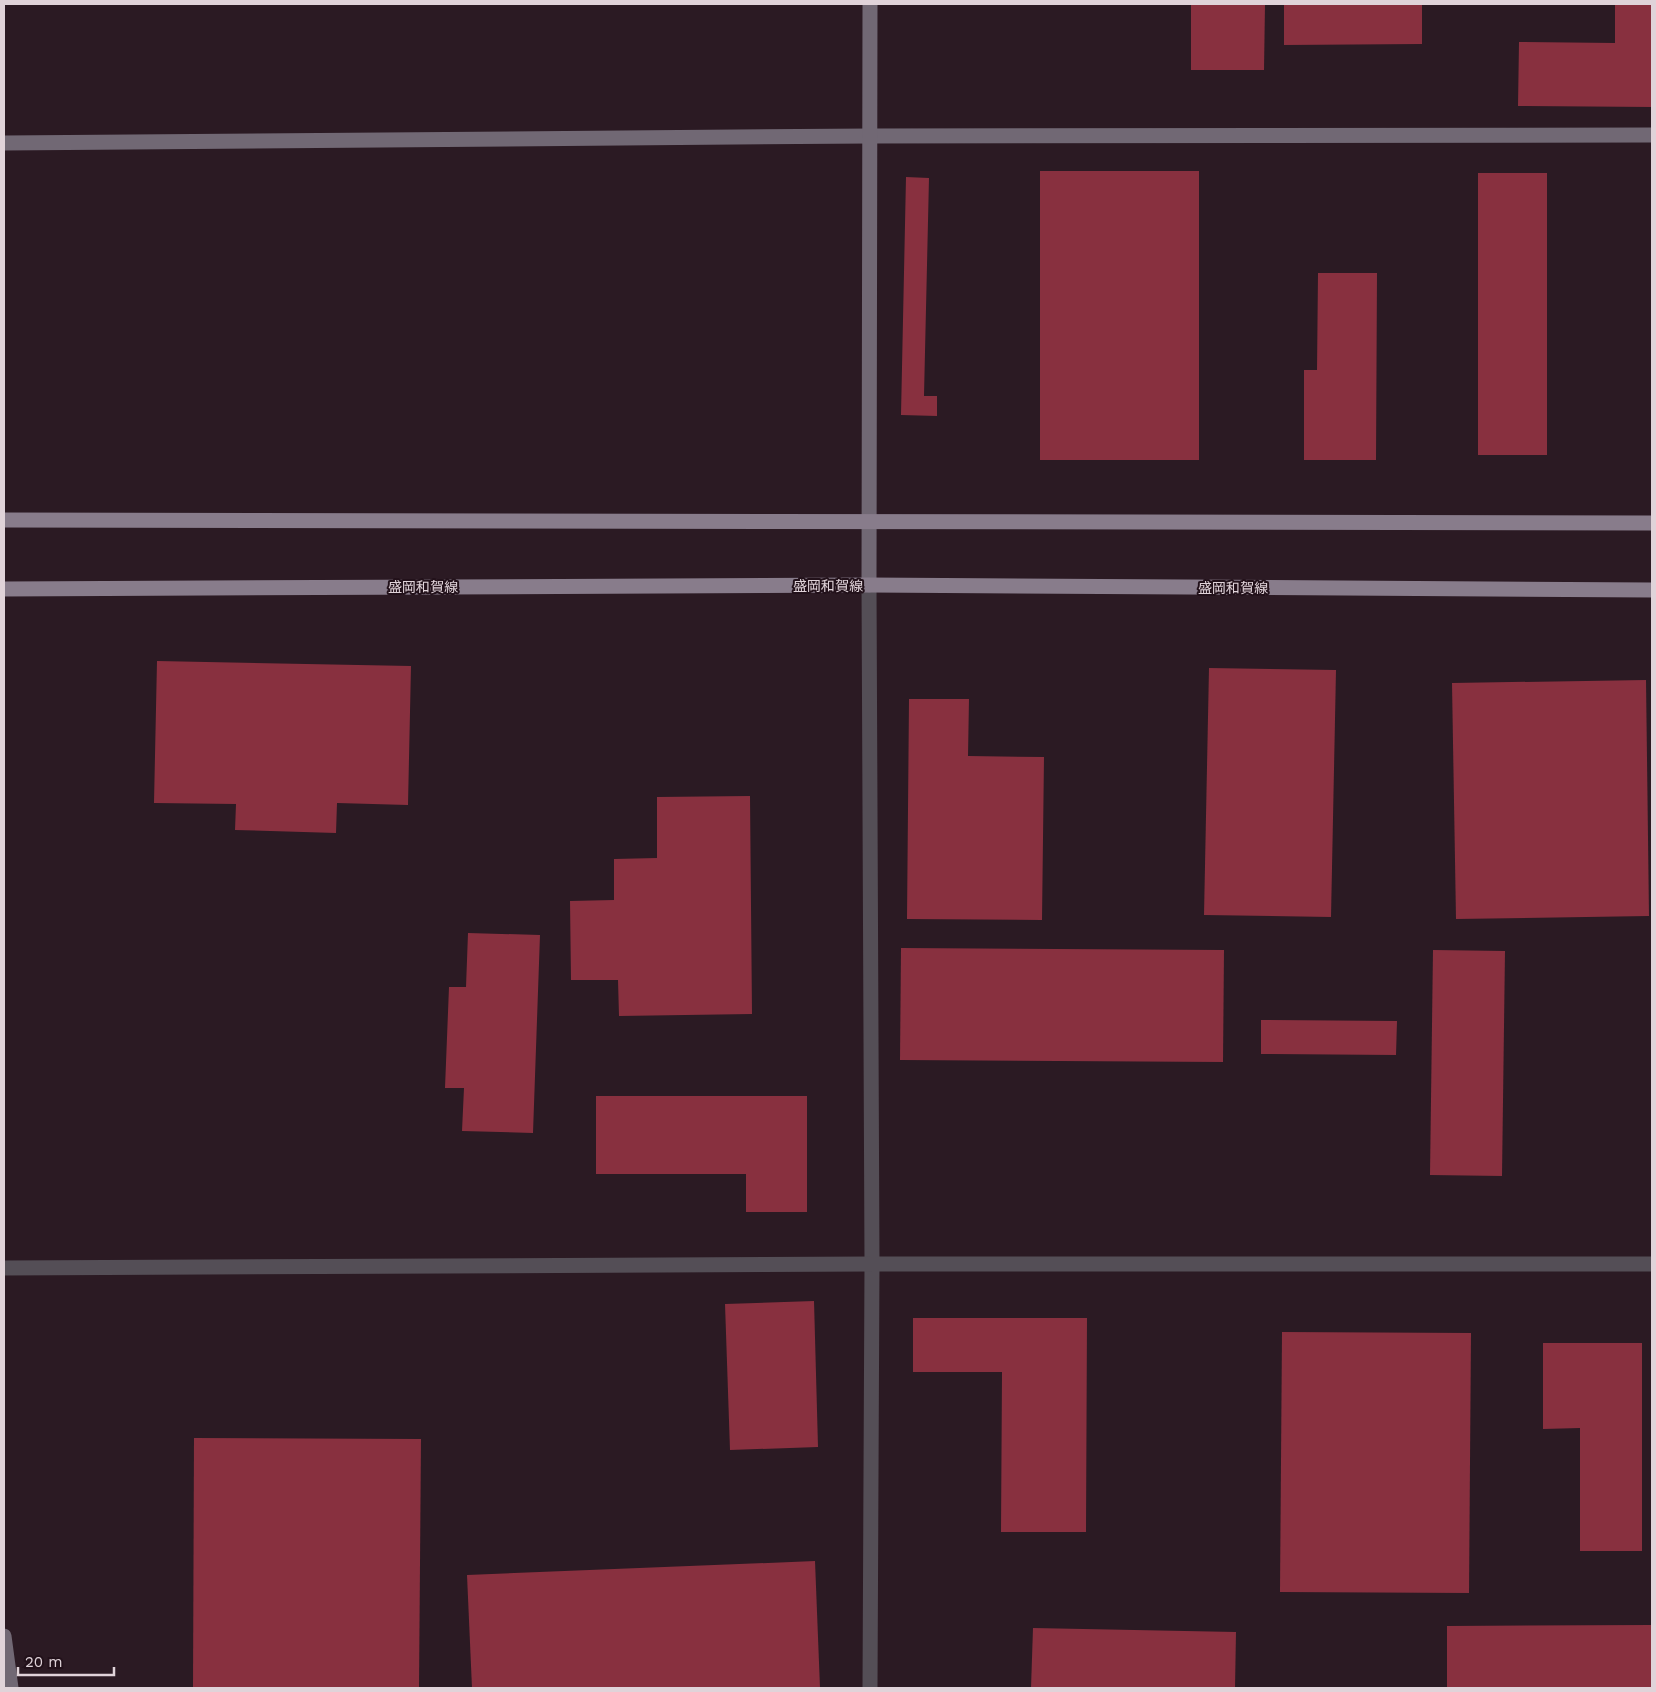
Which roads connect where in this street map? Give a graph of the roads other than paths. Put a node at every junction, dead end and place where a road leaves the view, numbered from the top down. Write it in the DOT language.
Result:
graph roads {
  1 [pos="870,4"];
  2 [pos="1652,134"];
  3 [pos="870,136"];
  4 [pos="4,143"];
  5 [pos="4,520"];
  6 [pos="869,523"];
  7 [pos="1652,523"];
  8 [pos="869,585"];
  9 [pos="4,589"];
  10 [pos="1652,590"];
  11 [pos="872,1264"];
  12 [pos="1652,1264"];
  13 [pos="4,1268"];
  14 [pos="4,1636"];
  15 [pos="11,1688"];
  16 [pos="870,1688"];
  1 -- 3 [label="street"];
  2 -- 3 [label="street"];
  3 -- 4 [label="street"];
  3 -- 6 [label="street"];
  5 -- 6 [label="main road"];
  6 -- 7 [label="main road"];
  6 -- 8 [label="street"];
  8 -- 9 [label="main road, 盛岡和賀線"];
  8 -- 10 [label="main road, 盛岡和賀線"];
  8 -- 11 [label="street"];
  11 -- 12 [label="street"];
  11 -- 13 [label="street"];
  11 -- 16 [label="street"];
  14 -- 15 [label="street"];
}
